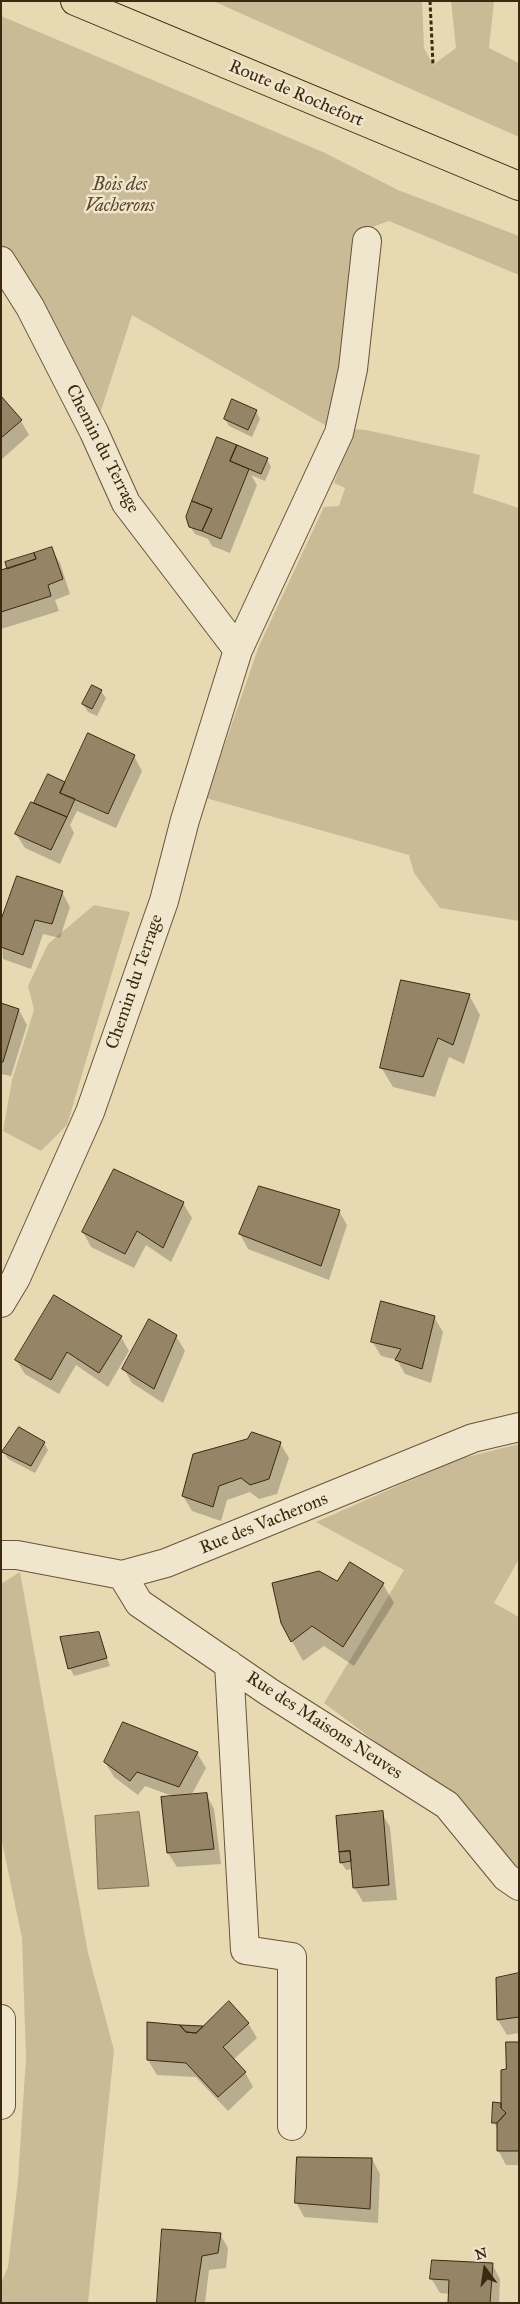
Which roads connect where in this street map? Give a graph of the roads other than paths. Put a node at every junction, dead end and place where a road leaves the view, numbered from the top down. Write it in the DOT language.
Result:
graph roads {
  1 [pos="74,1"];
  2 [pos="519,186"];
  3 [pos="367,241"];
  4 [pos="1,261"];
  5 [pos="238,650"];
  6 [pos="1,1303"];
  7 [pos="519,1427"];
  8 [pos="1,1555"];
  9 [pos="122,1575"];
  10 [pos="229,1664"];
  11 [pos="519,1886"];
  12 [pos="1,2019"];
  13 [pos="1,2105"];
  14 [pos="292,2126"];
  1 -- 2 [label="main road, Route de Rochefort"];
  3 -- 5 [label="street, Chemin du Terrage"];
  4 -- 5 [label="street, Chemin du Terrage"];
  5 -- 6 [label="street, Chemin du Terrage"];
  7 -- 9 [label="street, Rue des Vacherons"];
  8 -- 9 [label="street, Rue des Vacherons"];
  9 -- 10 [label="street, Rue des Maisons Neuves"];
  10 -- 11 [label="street, Rue des Maisons Neuves"];
  10 -- 14 [label="street"];
  12 -- 13 [label="street"];
}
